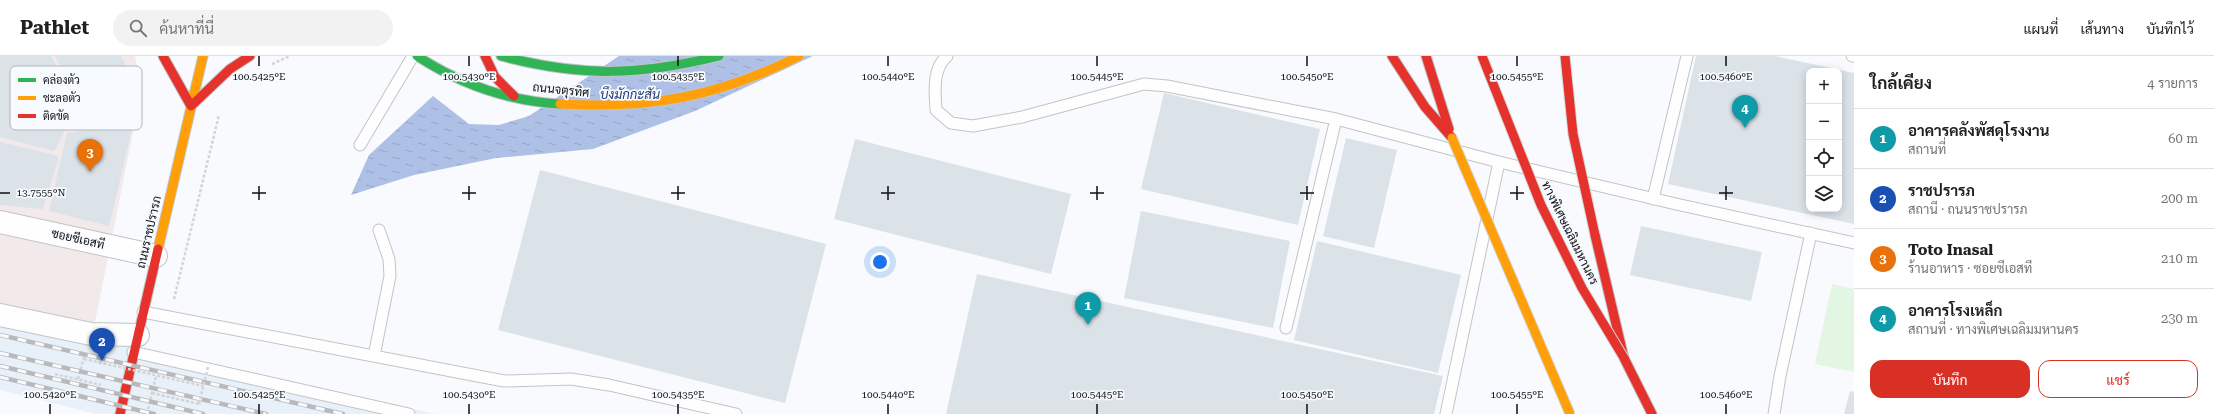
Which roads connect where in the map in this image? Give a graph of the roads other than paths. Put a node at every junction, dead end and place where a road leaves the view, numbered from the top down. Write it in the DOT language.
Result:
graph roads {
  1 [pos="163,56"];
  2 [pos="203,56"];
  3 [pos="250,56"];
  4 [pos="413,56"];
  5 [pos="417,56"];
  6 [pos="485,56"];
  7 [pos="501,56"];
  8 [pos="719,56"];
  9 [pos="799,56"];
  10 [pos="947,56"];
  11 [pos="1392,56"];
  12 [pos="1426,56"];
  13 [pos="1482,56"];
  14 [pos="1565,56"];
  15 [pos="1687,56"];
  16 [pos="514,96"];
  17 [pos="191,106"];
  18 [pos="1336,119"];
  19 [pos="1452,138"];
  20 [pos="360,145"];
  21 [pos="1499,162"];
  22 [pos="1653,198"];
  23 [pos="0,222"];
  24 [pos="379,230"];
  25 [pos="1811,233"];
  26 [pos="1854,243"];
  27 [pos="156,256"];
  28 [pos="143,312"];
  29 [pos="0,315"];
  30 [pos="1286,328"];
  31 [pos="136,343"];
  32 [pos="374,356"];
  33 [pos="1624,358"];
  34 [pos="120,414"];
  35 [pos="409,414"];
  36 [pos="736,414"];
  37 [pos="1446,414"];
  38 [pos="1570,414"];
  39 [pos="1652,414"];
  40 [pos="1774,414"];
  1 -- 17 [label="main road"];
  2 -- 17 [label="main road, ถนนราชปรารภ"];
  3 -- 17 [label="main road"];
  4 -- 20 [label="lane"];
  5 -- 16 [label="main road, ถนนจตุรทิศ"];
  6 -- 16 [label="main road"];
  7 -- 8 [label="main road, ถนนจตุรทิศ"];
  9 -- 16 [label="main road, ถนนจตุรทิศ"];
  10 -- 18 [label="lane"];
  11 -- 19 [label="main road"];
  12 -- 19 [label="main road"];
  13 -- 33 [label="main road, ทางพิเศษเฉลิมมหานคร, bridge"];
  14 -- 33 [label="main road, bridge"];
  15 -- 22 [label="lane"];
  17 -- 27 [label="main road, ถนนราชปรารภ"];
  18 -- 21 [label="lane"];
  18 -- 30 [label="lane"];
  19 -- 38 [label="main road, bridge"];
  21 -- 22 [label="lane"];
  21 -- 37 [label="lane"];
  22 -- 25 [label="lane"];
  23 -- 27 [label="street, ซอยซีเอสที"];
  24 -- 32 [label="lane"];
  25 -- 26 [label="lane"];
  25 -- 40 [label="lane"];
  27 -- 28 [label="main road, ถนนราชปรารภ"];
  28 -- 31 [label="main road, ถนนราชปรารภ"];
  28 -- 32 [label="lane"];
  29 -- 31 [label="street"];
  31 -- 34 [label="main road, ถนนราชปรารภ"];
  31 -- 35 [label="lane"];
  32 -- 36 [label="lane"];
  33 -- 39 [label="main road, ทางพิเศษเฉลิมมหานคร"];
}
